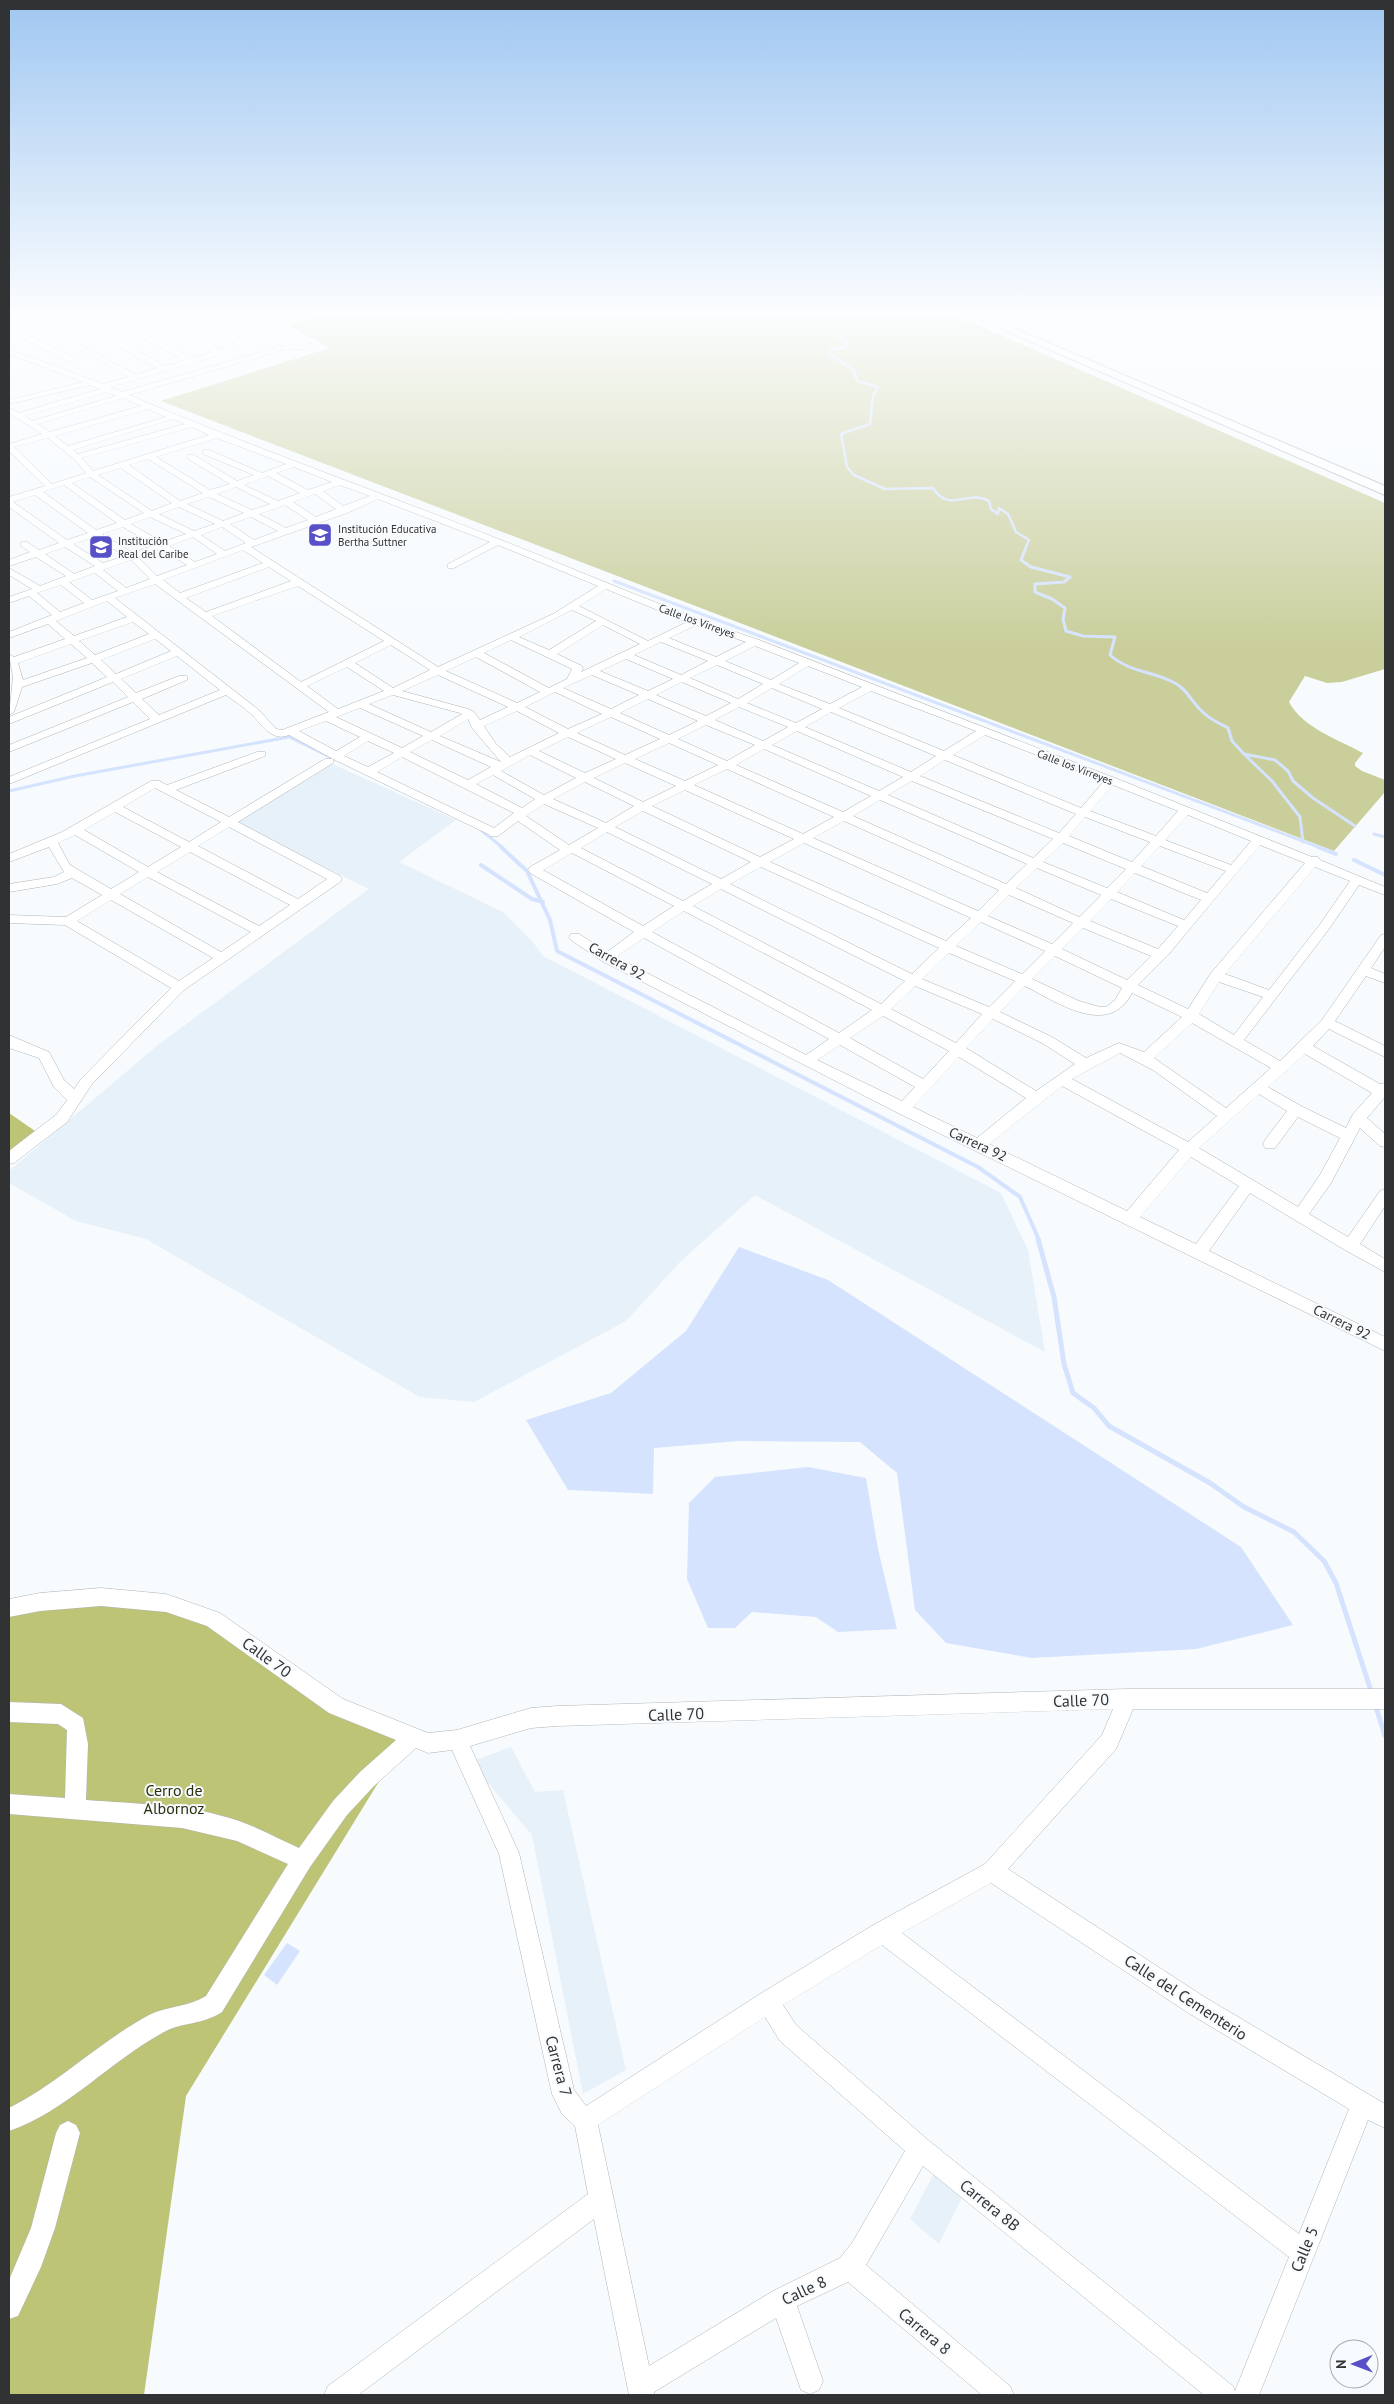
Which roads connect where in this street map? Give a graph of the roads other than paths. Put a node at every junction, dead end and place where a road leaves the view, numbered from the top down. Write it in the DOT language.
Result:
graph roads {
  1 [pos="32,425"];
  2 [pos="80,425"];
  3 [pos="148,425"];
  4 [pos="187,425"];
  5 [pos="194,425"];
  6 [pos="1232,425"];
  7 [pos="1249,425"];
  8 [pos="48,434"];
  9 [pos="217,435"];
  10 [pos="9,446"];
  11 [pos="67,449"];
  12 [pos="206,452"];
  13 [pos="149,456"];
  14 [pos="191,457"];
  15 [pos="77,458"];
  16 [pos="121,464"];
  17 [pos="295,464"];
  18 [pos="91,474"];
  19 [pos="266,474"];
  20 [pos="65,482"];
  21 [pos="340,482"];
  22 [pos="1385,484"];
  23 [pos="238,485"];
  24 [pos="50,486"];
  25 [pos="36,491"];
  26 [pos="1385,491"];
  27 [pos="313,493"];
  28 [pos="210,494"];
  29 [pos="379,496"];
  30 [pos="9,502"];
  31 [pos="179,504"];
  32 [pos="283,504"];
  33 [pos="344,511"];
  34 [pos="150,514"];
  35 [pos="253,514"];
  36 [pos="316,521"];
  37 [pos="123,523"];
  38 [pos="223,524"];
  39 [pos="285,531"];
  40 [pos="94,533"];
  41 [pos="194,534"];
  42 [pos="498,542"];
  43 [pos="65,543"];
  44 [pos="24,544"];
  45 [pos="248,545"];
  46 [pos="162,546"];
  47 [pos="35,554"];
  48 [pos="224,554"];
  49 [pos="132,556"];
  50 [pos="9,562"];
  51 [pos="272,564"];
  52 [pos="194,565"];
  53 [pos="450,566"];
  54 [pos="100,568"];
  55 [pos="9,571"];
  56 [pos="73,577"];
  57 [pos="156,580"];
  58 [pos="62,581"];
  59 [pos="299,582"];
  60 [pos="605,586"];
  61 [pos="34,590"];
  62 [pos="125,592"];
  63 [pos="178,597"];
  64 [pos="109,598"];
  65 [pos="9,600"];
  66 [pos="91,604"];
  67 [pos="571,606"];
  68 [pos="204,616"];
  69 [pos="54,618"];
  70 [pos="134,618"];
  71 [pos="603,621"];
  72 [pos="695,622"];
  73 [pos="156,634"];
  74 [pos="9,635"];
  75 [pos="510,636"];
  76 [pos="660,638"];
  77 [pos="73,640"];
  78 [pos="390,642"];
  79 [pos="755,642"];
  80 [pos="647,644"];
  81 [pos="178,652"];
  82 [pos="476,653"];
  83 [pos="624,654"];
  84 [pos="548,655"];
  85 [pos="11,659"];
  86 [pos="94,659"];
  87 [pos="346,662"];
  88 [pos="713,662"];
  89 [pos="807,662"];
  90 [pos="578,668"];
  91 [pos="438,671"];
  92 [pos="590,672"];
  93 [pos="113,678"];
  94 [pos="184,678"];
  95 [pos="681,679"];
  96 [pos="570,681"];
  97 [pos="18,685"];
  98 [pos="771,685"];
  99 [pos="300,686"];
  100 [pos="870,687"];
  101 [pos="552,690"];
  102 [pos="226,691"];
  103 [pos="392,692"];
  104 [pos="647,696"];
  105 [pos="136,699"];
  106 [pos="739,702"];
  107 [pos="360,704"];
  108 [pos="518,707"];
  109 [pos="832,709"];
  110 [pos="9,712"];
  111 [pos="338,714"];
  112 [pos="470,714"];
  113 [pos="610,714"];
  114 [pos="325,716"];
  115 [pos="158,720"];
  116 [pos="9,721"];
  117 [pos="704,721"];
  118 [pos="476,726"];
  119 [pos="796,728"];
  120 [pos="290,731"];
  121 [pos="984,731"];
  122 [pos="567,733"];
  123 [pos="433,735"];
  124 [pos="366,737"];
  125 [pos="668,740"];
  126 [pos="763,746"];
  127 [pos="9,749"];
  128 [pos="530,751"];
  129 [pos="402,752"];
  130 [pos="261,754"];
  131 [pos="944,755"];
  132 [pos="333,758"];
  133 [pos="627,758"];
  134 [pos="728,765"];
  135 [pos="500,767"];
  136 [pos="368,772"];
  137 [pos="911,776"];
  138 [pos="585,778"];
  139 [pos="9,781"];
  140 [pos="468,784"];
  141 [pos="1108,784"];
  142 [pos="686,785"];
  143 [pos="167,789"];
  144 [pos="878,795"];
  145 [pos="543,799"];
  146 [pos="645,805"];
  147 [pos="115,807"];
  148 [pos="1084,813"];
  149 [pos="1184,813"];
  150 [pos="520,815"];
  151 [pos="843,817"];
  152 [pos="231,822"];
  153 [pos="606,827"];
  154 [pos="75,830"];
  155 [pos="1061,838"];
  156 [pos="802,839"];
  157 [pos="1260,839"];
  158 [pos="51,841"];
  159 [pos="1156,841"];
  160 [pos="188,847"];
  161 [pos="570,849"];
  162 [pos="9,858"];
  163 [pos="1314,860"];
  164 [pos="760,861"];
  165 [pos="1035,863"];
  166 [pos="1132,867"];
  167 [pos="1234,870"];
  168 [pos="148,872"];
  169 [pos="73,873"];
  170 [pos="1357,879"];
  171 [pos="721,883"];
  172 [pos="9,888"];
  173 [pos="1008,890"];
  174 [pos="1385,890"];
  175 [pos="111,894"];
  176 [pos="1109,894"];
  177 [pos="1208,898"];
  178 [pos="299,905"];
  179 [pos="684,906"];
  180 [pos="9,918"];
  181 [pos="978,918"];
  182 [pos="68,921"];
  183 [pos="1081,922"];
  184 [pos="1186,926"];
  185 [pos="259,931"];
  186 [pos="641,932"];
  187 [pos="574,937"];
  188 [pos="1384,941"];
  189 [pos="947,947"];
  190 [pos="1054,950"];
  191 [pos="1160,955"];
  192 [pos="221,957"];
  193 [pos="607,958"];
  194 [pos="1362,969"];
  195 [pos="1216,976"];
  196 [pos="1385,979"];
  197 [pos="914,980"];
  198 [pos="1024,980"];
  199 [pos="1130,986"];
  200 [pos="179,988"];
  201 [pos="1272,995"];
  202 [pos="882,1011"];
  203 [pos="991,1013"];
  204 [pos="1191,1016"];
  205 [pos="1327,1023"];
  206 [pos="842,1039"];
  207 [pos="9,1040"];
  208 [pos="1236,1041"];
  209 [pos="1304,1047"];
  210 [pos="957,1049"];
  211 [pos="1385,1052"];
  212 [pos="1145,1059"];
  213 [pos="808,1060"];
  214 [pos="1087,1065"];
  215 [pos="1281,1068"];
  216 [pos="1063,1080"];
  217 [pos="925,1086"];
  218 [pos="1258,1087"];
  219 [pos="1384,1090"];
  220 [pos="1035,1097"];
  221 [pos="74,1098"];
  222 [pos="903,1109"];
  223 [pos="1296,1110"];
  224 [pos="1226,1116"];
  225 [pos="1358,1118"];
  226 [pos="1347,1135"];
  227 [pos="1385,1142"];
  228 [pos="980,1144"];
  229 [pos="1270,1144"];
  230 [pos="1189,1149"];
  231 [pos="9,1159"];
  232 [pos="1248,1184"];
  233 [pos="1385,1195"];
  234 [pos="1300,1215"];
  235 [pos="1130,1218"];
  236 [pos="1350,1246"];
  237 [pos="1199,1252"];
  238 [pos="1385,1266"];
  239 [pos="1385,1344"];
  240 [pos="9,1608"];
  241 [pos="1127,1699"];
  242 [pos="1385,1699"];
  243 [pos="9,1712"];
  244 [pos="412,1738"];
  245 [pos="457,1740"];
  246 [pos="9,1804"];
  247 [pos="75,1808"];
  248 [pos="302,1860"];
  249 [pos="992,1870"];
  250 [pos="883,1932"];
  251 [pos="768,2002"];
  252 [pos="1363,2104"];
  253 [pos="1385,2117"];
  254 [pos="9,2120"];
  255 [pos="585,2120"];
  256 [pos="68,2133"];
  257 [pos="920,2148"];
  258 [pos="602,2199"];
  259 [pos="1303,2252"];
  260 [pos="849,2267"];
  261 [pos="782,2300"];
  262 [pos="9,2307"];
  263 [pos="810,2381"];
  264 [pos="641,2390"];
  265 [pos="337,2395"];
  266 [pos="1001,2395"];
  267 [pos="1224,2395"];
  268 [pos="1246,2395"];
  1 -- 8 [label="street"];
  2 -- 8 [label="street"];
  3 -- 11 [label="street"];
  4 -- 15 [label="street"];
  5 -- 9 [label="street, Calle los Virreyes"];
  6 -- 26 [label="highway"];
  7 -- 22 [label="highway"];
  8 -- 10 [label="street"];
  8 -- 11 [label="street"];
  9 -- 13 [label="street"];
  9 -- 17 [label="street, Calle los Virreyes"];
  10 -- 24 [label="street"];
  11 -- 15 [label="street"];
  12 -- 19 [label="street"];
  13 -- 16 [label="street"];
  13 -- 28 [label="street"];
  14 -- 23 [label="street"];
  15 -- 18 [label="street"];
  16 -- 18 [label="street"];
  16 -- 31 [label="street"];
  17 -- 19 [label="street"];
  17 -- 21 [label="street, Calle los Virreyes"];
  18 -- 20 [label="street"];
  18 -- 34 [label="street"];
  19 -- 23 [label="street"];
  19 -- 27 [label="street"];
  20 -- 24 [label="street"];
  20 -- 37 [label="street"];
  21 -- 27 [label="street"];
  21 -- 29 [label="street, Calle los Virreyes"];
  23 -- 28 [label="street"];
  23 -- 32 [label="street"];
  24 -- 25 [label="street"];
  25 -- 30 [label="street"];
  25 -- 40 [label="street"];
  27 -- 32 [label="street"];
  27 -- 33 [label="street"];
  28 -- 31 [label="street"];
  28 -- 35 [label="street"];
  29 -- 33 [label="street"];
  29 -- 42 [label="street, Calle los Virreyes"];
  30 -- 43 [label="street"];
  31 -- 34 [label="street"];
  31 -- 38 [label="street"];
  32 -- 35 [label="street"];
  32 -- 36 [label="street"];
  33 -- 36 [label="street"];
  34 -- 37 [label="street"];
  34 -- 41 [label="street"];
  35 -- 38 [label="street"];
  35 -- 39 [label="street"];
  36 -- 39 [label="street"];
  37 -- 40 [label="street"];
  37 -- 46 [label="street"];
  38 -- 41 [label="street"];
  38 -- 45 [label="street"];
  39 -- 45 [label="street"];
  40 -- 43 [label="street"];
  40 -- 49 [label="street"];
  41 -- 46 [label="street"];
  41 -- 48 [label="street"];
  42 -- 53 [label="street"];
  42 -- 60 [label="street, Calle los Virreyes"];
  43 -- 47 [label="street"];
  43 -- 54 [label="street"];
  44 -- 47 [label="street"];
  45 -- 48 [label="street"];
  45 -- 51 [label="street"];
  46 -- 49 [label="street"];
  46 -- 52 [label="street"];
  47 -- 50 [label="street"];
  47 -- 56 [label="street"];
  48 -- 52 [label="street"];
  49 -- 54 [label="street"];
  49 -- 57 [label="street"];
  51 -- 59 [label="street"];
  51 -- 63 [label="street"];
  52 -- 57 [label="street"];
  54 -- 56 [label="street"];
  54 -- 62 [label="street"];
  55 -- 61 [label="street"];
  56 -- 58 [label="street"];
  57 -- 62 [label="street"];
  57 -- 63 [label="street"];
  58 -- 61 [label="street"];
  58 -- 66 [label="street"];
  59 -- 68 [label="street"];
  59 -- 78 [label="street"];
  60 -- 67 [label="street"];
  60 -- 72 [label="street, Calle los Virreyes"];
  61 -- 65 [label="street"];
  61 -- 69 [label="street"];
  62 -- 64 [label="street"];
  63 -- 68 [label="street"];
  64 -- 66 [label="street"];
  64 -- 70 [label="street"];
  66 -- 69 [label="street"];
  67 -- 71 [label="street"];
  67 -- 75 [label="street"];
  68 -- 99 [label="street"];
  69 -- 74 [label="street"];
  69 -- 77 [label="street"];
  70 -- 73 [label="street"];
  70 -- 77 [label="street"];
  71 -- 80 [label="street"];
  71 -- 84 [label="street"];
  72 -- 76 [label="street"];
  72 -- 79 [label="street, Calle los Virreyes"];
  73 -- 81 [label="street"];
  73 -- 86 [label="street"];
  75 -- 82 [label="street"];
  75 -- 84 [label="street"];
  76 -- 80 [label="street"];
  76 -- 88 [label="street"];
  77 -- 85 [label="street"];
  77 -- 86 [label="street"];
  78 -- 87 [label="street"];
  78 -- 91 [label="street"];
  79 -- 88 [label="street"];
  79 -- 89 [label="street, Calle los Virreyes"];
  80 -- 83 [label="street"];
  81 -- 93 [label="street"];
  81 -- 102 [label="street"];
  82 -- 91 [label="street"];
  82 -- 101 [label="street"];
  83 -- 92 [label="street"];
  83 -- 95 [label="street"];
  84 -- 90 [label="street"];
  85 -- 97 [label="street"];
  86 -- 93 [label="street"];
  86 -- 97 [label="street"];
  87 -- 99 [label="street"];
  87 -- 103 [label="street"];
  88 -- 95 [label="street"];
  88 -- 98 [label="street"];
  89 -- 98 [label="street"];
  89 -- 100 [label="street, Calle los Virreyes"];
  90 -- 92 [label="street"];
  90 -- 96 [label="street"];
  91 -- 103 [label="street"];
  91 -- 108 [label="street"];
  92 -- 96 [label="street"];
  92 -- 104 [label="street"];
  93 -- 105 [label="street"];
  93 -- 116 [label="street"];
  94 -- 105 [label="street"];
  95 -- 104 [label="street"];
  95 -- 106 [label="street"];
  96 -- 101 [label="street"];
  97 -- 110 [label="street"];
  98 -- 106 [label="street"];
  98 -- 109 [label="street"];
  99 -- 111 [label="street"];
  100 -- 109 [label="street"];
  100 -- 121 [label="street, Calle los Virreyes"];
  101 -- 108 [label="street"];
  101 -- 113 [label="street"];
  102 -- 115 [label="street"];
  102 -- 120 [label="street"];
  103 -- 107 [label="street"];
  103 -- 112 [label="street"];
  104 -- 113 [label="street"];
  104 -- 117 [label="street"];
  105 -- 115 [label="street"];
  105 -- 127 [label="street"];
  106 -- 117 [label="street"];
  106 -- 119 [label="street"];
  107 -- 111 [label="street"];
  107 -- 123 [label="street"];
  108 -- 118 [label="street"];
  108 -- 122 [label="street"];
  109 -- 119 [label="street"];
  109 -- 131 [label="street"];
  111 -- 114 [label="street"];
  112 -- 118 [label="street"];
  112 -- 123 [label="street"];
  113 -- 122 [label="street"];
  113 -- 125 [label="street"];
  114 -- 120 [label="street"];
  114 -- 124 [label="street"];
  115 -- 139 [label="street"];
  117 -- 125 [label="street"];
  117 -- 126 [label="street"];
  118 -- 135 [label="street"];
  119 -- 126 [label="street"];
  119 -- 137 [label="street"];
  120 -- 132 [label="street"];
  121 -- 131 [label="street"];
  121 -- 141 [label="street, Calle los Virreyes"];
  122 -- 128 [label="street"];
  122 -- 133 [label="street"];
  123 -- 129 [label="street"];
  123 -- 135 [label="street"];
  124 -- 129 [label="street"];
  124 -- 132 [label="street"];
  125 -- 133 [label="street"];
  125 -- 134 [label="street"];
  126 -- 134 [label="street"];
  126 -- 144 [label="street"];
  128 -- 135 [label="street"];
  128 -- 138 [label="street"];
  129 -- 136 [label="street"];
  129 -- 140 [label="street"];
  130 -- 143 [label="street"];
  131 -- 137 [label="street"];
  131 -- 148 [label="street"];
  132 -- 136 [label="street"];
  132 -- 152 [label="street"];
  133 -- 138 [label="street"];
  133 -- 142 [label="street"];
  134 -- 142 [label="street"];
  134 -- 151 [label="street"];
  135 -- 140 [label="street"];
  135 -- 145 [label="street"];
  136 -- 150 [label="street"];
  137 -- 144 [label="street"];
  137 -- 155 [label="street"];
  138 -- 145 [label="street"];
  138 -- 146 [label="street"];
  140 -- 150 [label="street"];
  141 -- 148 [label="street"];
  141 -- 149 [label="street, Calle los Virreyes"];
  142 -- 146 [label="street"];
  142 -- 156 [label="street"];
  143 -- 147 [label="street"];
  143 -- 152 [label="street"];
  144 -- 151 [label="street"];
  144 -- 165 [label="street"];
  145 -- 150 [label="street"];
  145 -- 153 [label="street"];
  146 -- 153 [label="street"];
  146 -- 164 [label="street"];
  147 -- 154 [label="street"];
  147 -- 160 [label="street"];
  148 -- 155 [label="street"];
  148 -- 159 [label="street"];
  149 -- 157 [label="street"];
  149 -- 159 [label="street"];
  150 -- 161 [label="street"];
  151 -- 156 [label="street"];
  151 -- 173 [label="street"];
  152 -- 160 [label="street"];
  152 -- 178 [label="street"];
  153 -- 161 [label="street"];
  153 -- 171 [label="street"];
  154 -- 158 [label="street"];
  154 -- 168 [label="street"];
  155 -- 165 [label="street"];
  155 -- 166 [label="street"];
  156 -- 164 [label="street"];
  156 -- 181 [label="street"];
  157 -- 163 [label="street"];
  157 -- 167 [label="street"];
  158 -- 162 [label="street"];
  158 -- 169 [label="street"];
  159 -- 166 [label="street"];
  159 -- 167 [label="street"];
  160 -- 168 [label="street"];
  160 -- 178 [label="street"];
  161 -- 179 [label="street"];
  161 -- 186 [label="street"];
  163 -- 170 [label="street"];
  163 -- 195 [label="street"];
  164 -- 171 [label="street"];
  164 -- 189 [label="street"];
  165 -- 173 [label="street"];
  165 -- 176 [label="street"];
  166 -- 176 [label="street"];
  166 -- 177 [label="street"];
  167 -- 177 [label="street"];
  168 -- 175 [label="street"];
  168 -- 185 [label="street"];
  169 -- 172 [label="street"];
  169 -- 175 [label="street"];
  170 -- 174 [label="street"];
  170 -- 201 [label="street"];
  171 -- 179 [label="street"];
  171 -- 197 [label="street"];
  173 -- 181 [label="street"];
  173 -- 183 [label="street"];
  175 -- 182 [label="street"];
  175 -- 192 [label="street"];
  176 -- 183 [label="street"];
  176 -- 184 [label="street"];
  177 -- 184 [label="street"];
  178 -- 185 [label="street"];
  179 -- 186 [label="street"];
  179 -- 202 [label="street"];
  180 -- 182 [label="street"];
  181 -- 189 [label="street"];
  181 -- 190 [label="street"];
  182 -- 200 [label="street"];
  183 -- 190 [label="street"];
  183 -- 191 [label="street"];
  184 -- 191 [label="street"];
  185 -- 192 [label="street"];
  186 -- 193 [label="street"];
  186 -- 206 [label="street"];
  187 -- 193 [label="street, Carrera 92"];
  188 -- 194 [label="street"];
  189 -- 197 [label="street"];
  189 -- 198 [label="street"];
  190 -- 198 [label="street"];
  190 -- 199 [label="street"];
  191 -- 199 [label="street"];
  192 -- 200 [label="street"];
  193 -- 213 [label="street, Carrera 92"];
  194 -- 196 [label="street"];
  194 -- 205 [label="street"];
  195 -- 201 [label="street"];
  195 -- 204 [label="street"];
  197 -- 202 [label="street"];
  197 -- 203 [label="street"];
  198 -- 199 [label="street"];
  198 -- 203 [label="street"];
  199 -- 204 [label="street"];
  200 -- 221 [label="street"];
  201 -- 208 [label="street"];
  202 -- 206 [label="street"];
  202 -- 210 [label="street"];
  203 -- 210 [label="street"];
  203 -- 214 [label="street"];
  204 -- 208 [label="street"];
  204 -- 212 [label="street"];
  205 -- 209 [label="street"];
  205 -- 211 [label="street"];
  206 -- 213 [label="street"];
  206 -- 217 [label="street"];
  207 -- 221 [label="street"];
  208 -- 215 [label="street"];
  209 -- 215 [label="street"];
  209 -- 219 [label="street"];
  210 -- 217 [label="street"];
  210 -- 220 [label="street"];
  212 -- 214 [label="street"];
  212 -- 224 [label="street"];
  213 -- 222 [label="street, Carrera 92"];
  214 -- 216 [label="street"];
  215 -- 218 [label="street"];
  216 -- 220 [label="street"];
  216 -- 230 [label="street"];
  217 -- 222 [label="street"];
  218 -- 223 [label="street"];
  218 -- 224 [label="street"];
  219 -- 225 [label="street"];
  220 -- 228 [label="street"];
  221 -- 231 [label="street"];
  222 -- 228 [label="street, Carrera 92"];
  223 -- 226 [label="street"];
  223 -- 229 [label="street"];
  224 -- 230 [label="street"];
  225 -- 226 [label="street"];
  225 -- 227 [label="street"];
  226 -- 234 [label="street"];
  228 -- 235 [label="street, Carrera 92"];
  230 -- 232 [label="street"];
  230 -- 235 [label="street"];
  232 -- 234 [label="street"];
  232 -- 237 [label="street"];
  233 -- 236 [label="street"];
  234 -- 236 [label="street"];
  235 -- 237 [label="street, Carrera 92"];
  236 -- 238 [label="street"];
  237 -- 239 [label="street, Carrera 92"];
  240 -- 244 [label="street, Calle 70"];
  241 -- 242 [label="street, Calle 70"];
  241 -- 245 [label="street, Calle 70"];
  241 -- 249 [label="street"];
  243 -- 247 [label="street"];
  244 -- 245 [label="street, Calle 70"];
  244 -- 248 [label="street"];
  245 -- 255 [label="street, Carrera 7"];
  246 -- 247 [label="street"];
  247 -- 248 [label="street"];
  248 -- 254 [label="street"];
  249 -- 250 [label="street"];
  249 -- 252 [label="street, Calle del Cementerio"];
  250 -- 251 [label="street"];
  250 -- 259 [label="street"];
  251 -- 255 [label="street"];
  251 -- 257 [label="street, Carrera 8B"];
  252 -- 253 [label="street, Calle del Cementerio"];
  252 -- 259 [label="street, Calle 5"];
  255 -- 258 [label="street"];
  256 -- 262 [label="street"];
  257 -- 260 [label="street, Calle 8"];
  257 -- 267 [label="street, Carrera 8B"];
  258 -- 264 [label="street"];
  258 -- 265 [label="street"];
  259 -- 268 [label="street, Calle 5"];
  260 -- 261 [label="street, Calle 8"];
  260 -- 266 [label="street, Carrera 8"];
  261 -- 263 [label="street"];
  261 -- 264 [label="street, Calle 8"];
}
